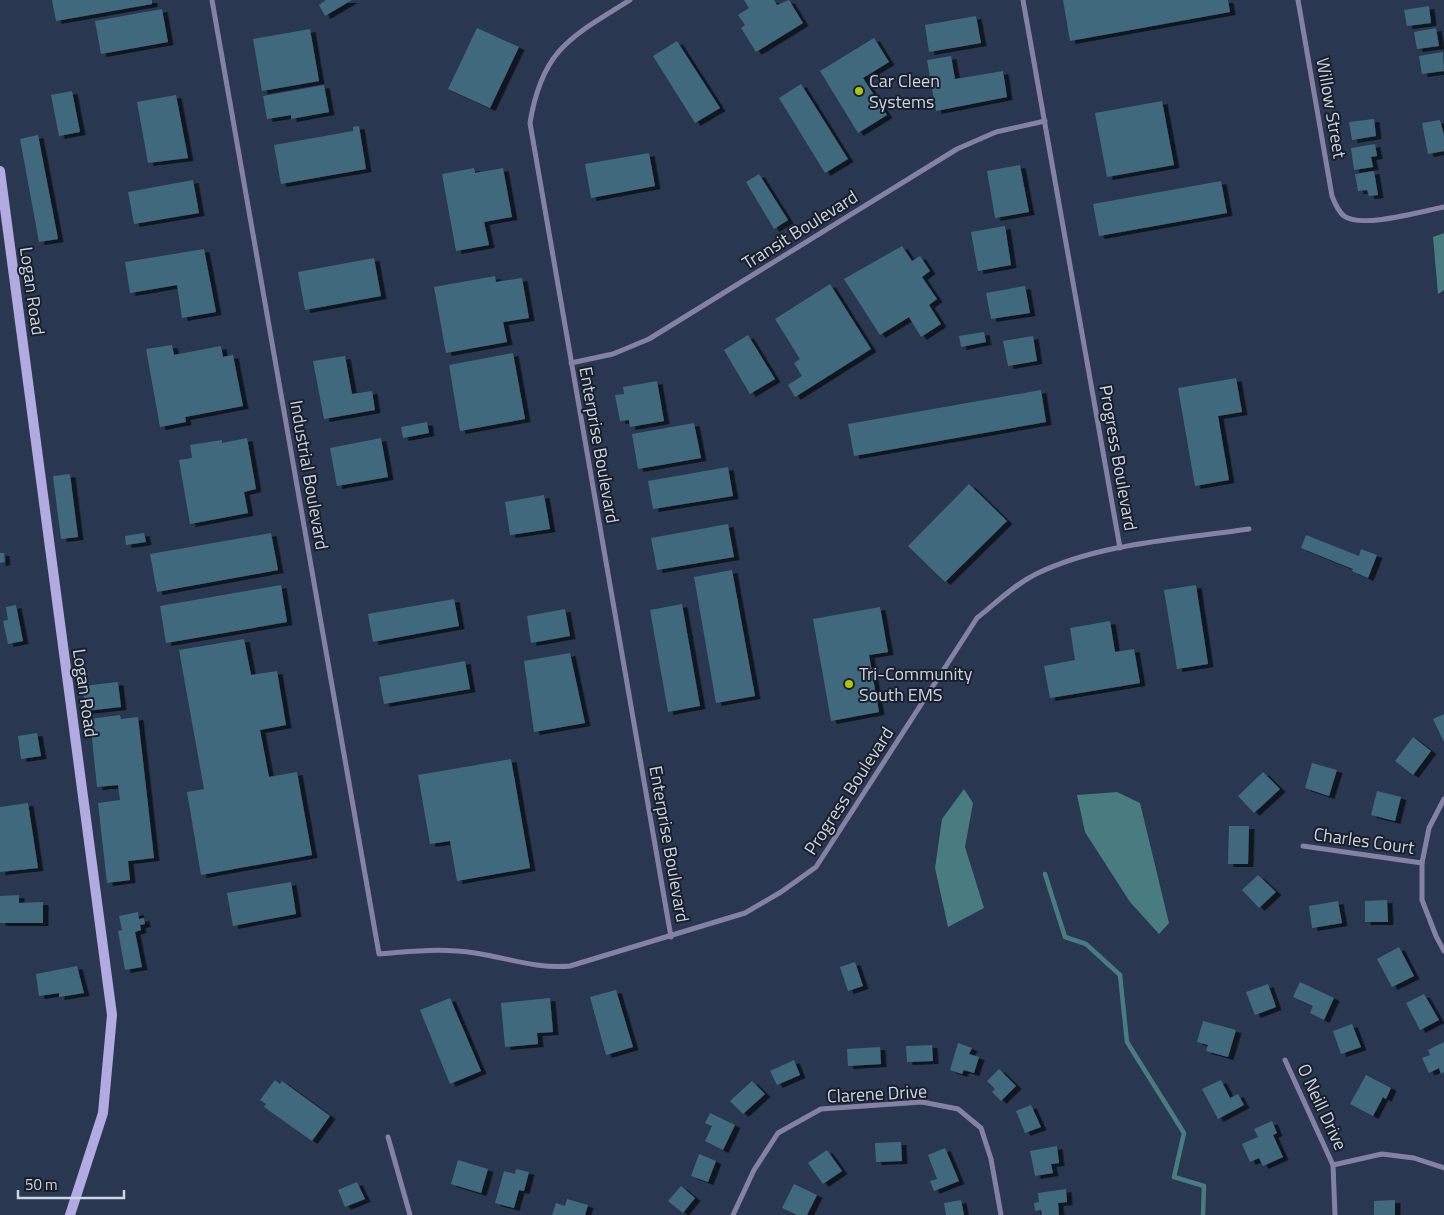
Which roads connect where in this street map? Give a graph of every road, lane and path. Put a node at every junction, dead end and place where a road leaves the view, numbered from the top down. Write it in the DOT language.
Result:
graph roads {
  1 [pos="212,0"];
  2 [pos="630,0"];
  3 [pos="1023,0"];
  4 [pos="1298,0"];
  5 [pos="1045,121"];
  6 [pos="0,171"];
  7 [pos="1444,207"];
  8 [pos="571,363"];
  9 [pos="1249,529"];
  10 [pos="1120,548"];
  11 [pos="1444,799"];
  12 [pos="1302,846"];
  13 [pos="1422,863"];
  14 [pos="671,937"];
  15 [pos="1444,951"];
  16 [pos="379,954"];
  17 [pos="1285,1060"];
  18 [pos="388,1137"];
  19 [pos="1334,1165"];
  20 [pos="1444,1168"];
  21 [pos="70,1215"];
  22 [pos="410,1215"];
  23 [pos="733,1215"];
  24 [pos="1001,1215"];
  25 [pos="1335,1215"];
  1 -- 16 [label="street, Industrial Boulevard"];
  2 -- 8 [label="street, Enterprise Boulevard"];
  3 -- 5 [label="street, Progress Boulevard"];
  4 -- 7 [label="street, Willow Street"];
  5 -- 8 [label="street, Transit Boulevard"];
  5 -- 10 [label="street, Progress Boulevard"];
  6 -- 21 [label="street, Logan Road"];
  8 -- 14 [label="street, Enterprise Boulevard"];
  9 -- 10 [label="street"];
  10 -- 14 [label="street, Progress Boulevard"];
  11 -- 13 [label="street"];
  12 -- 13 [label="street, Charles Court"];
  13 -- 15 [label="street"];
  14 -- 16 [label="street, Progress Boulevard"];
  17 -- 19 [label="street, O Neill Drive"];
  18 -- 22 [label="street"];
  19 -- 20 [label="street, O Neill Drive"];
  19 -- 25 [label="street, O Neill Drive"];
  23 -- 24 [label="street, Clarene Drive"];
}
